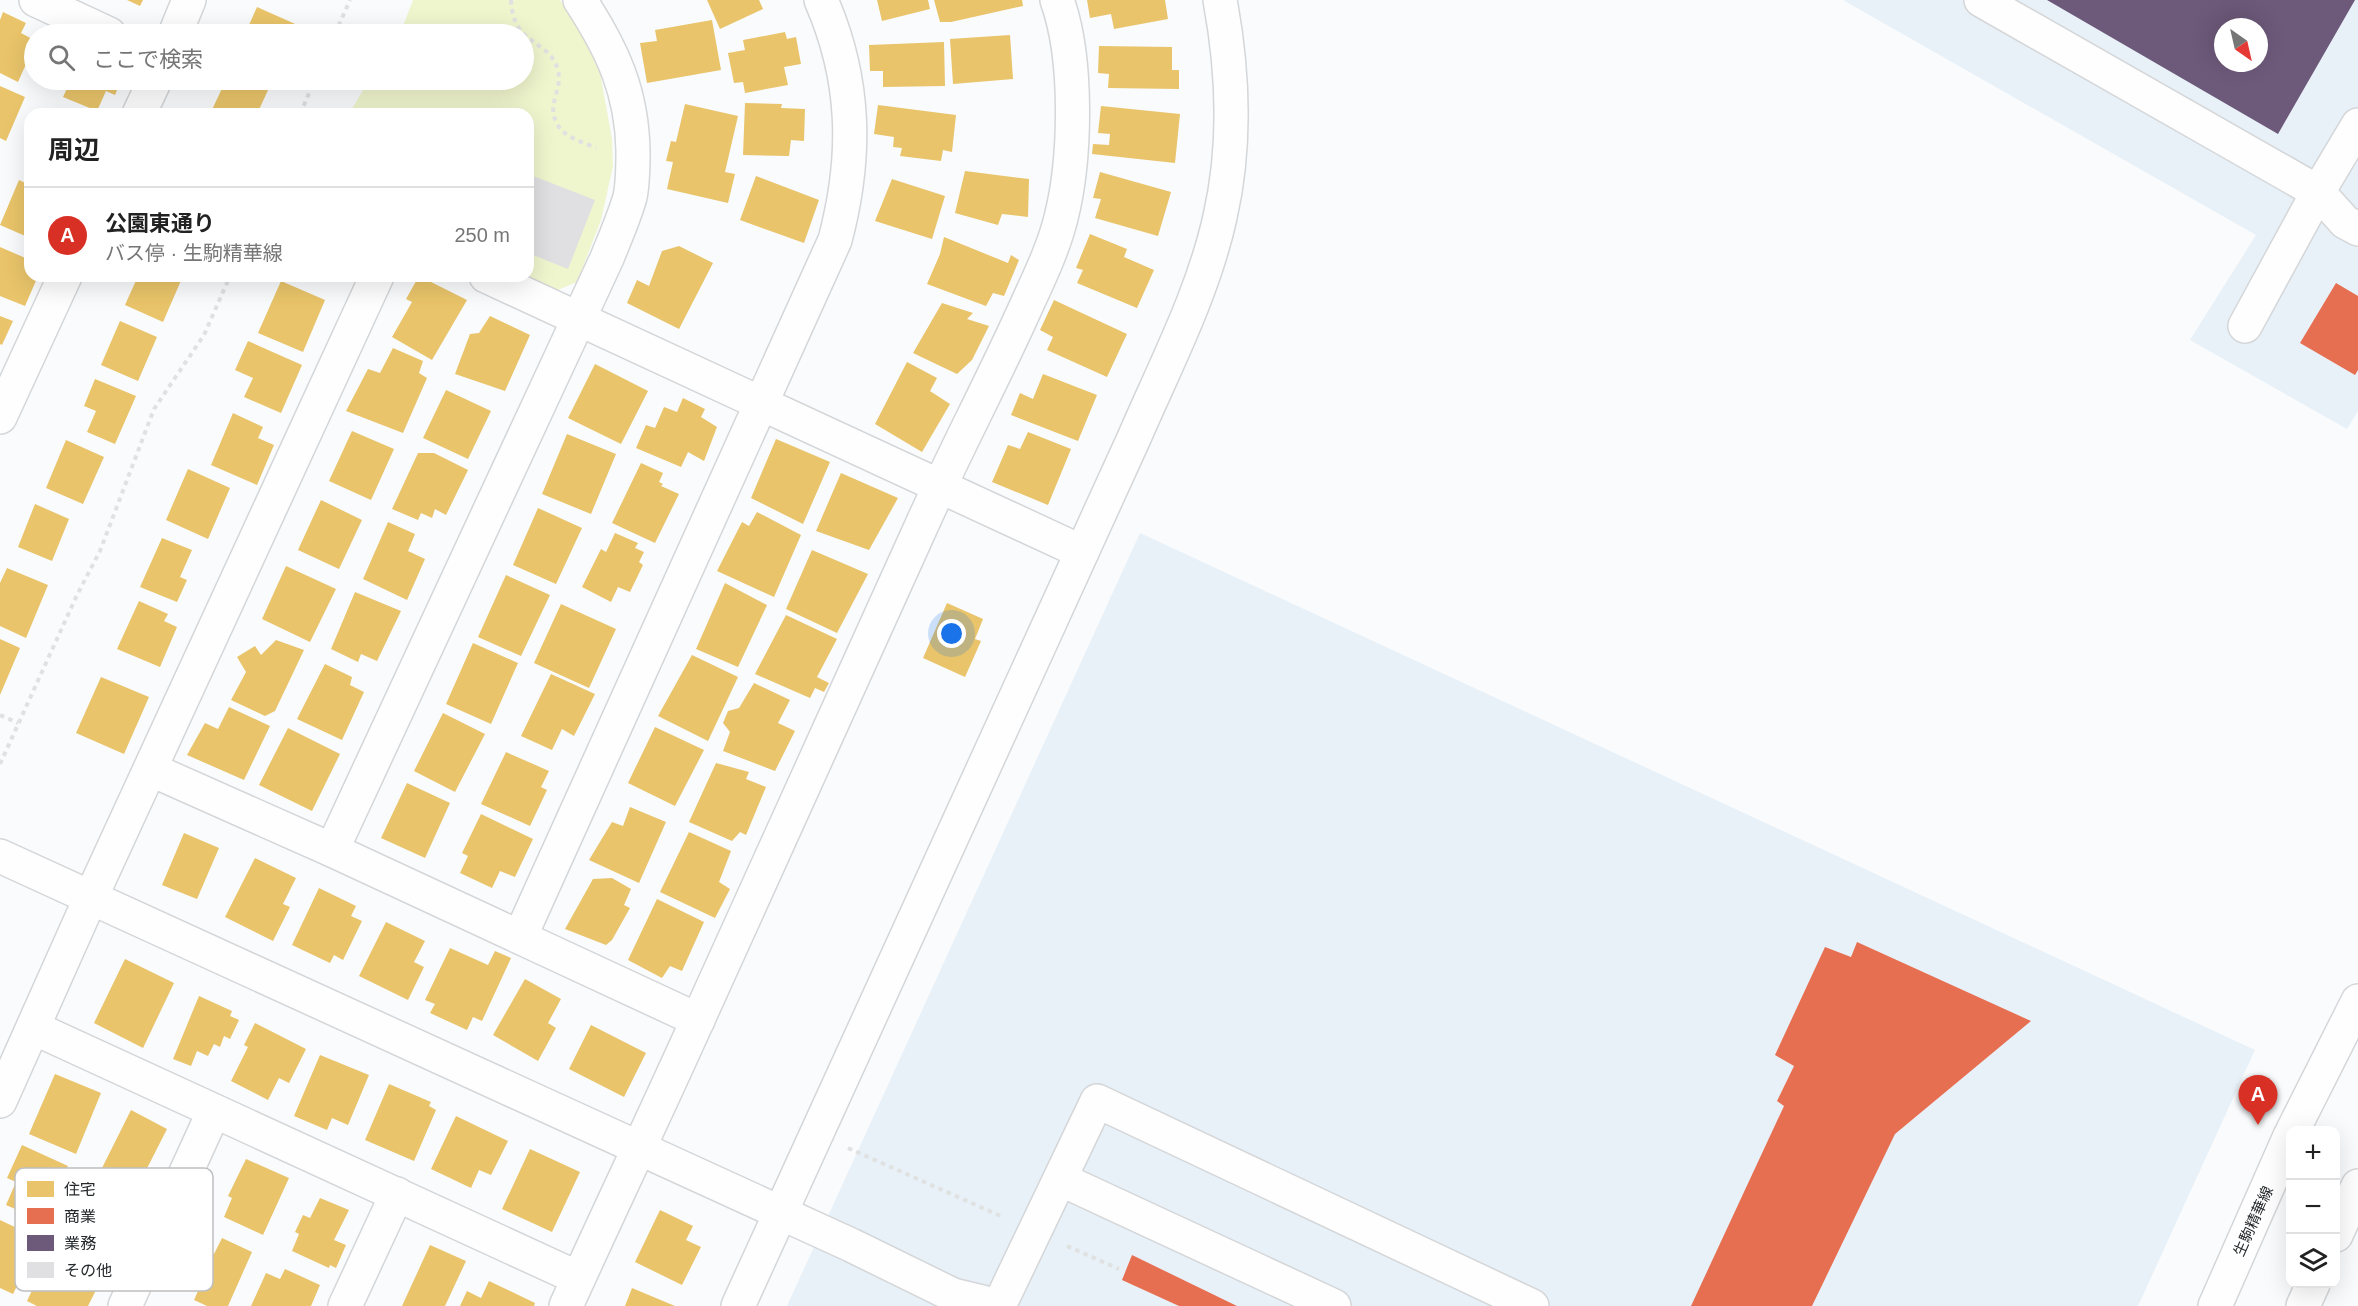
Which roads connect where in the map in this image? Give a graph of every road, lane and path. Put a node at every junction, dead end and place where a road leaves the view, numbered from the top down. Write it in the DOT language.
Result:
graph roads {
  1 [pos="36,0"];
  2 [pos="189,0"];
  3 [pos="350,0"];
  4 [pos="511,0"];
  5 [pos="580,0"];
  6 [pos="821,0"];
  7 [pos="1056,0"];
  8 [pos="1220,0"];
  9 [pos="1981,0"];
  10 [pos="88,24"];
  11 [pos="179,24"];
  12 [pos="339,24"];
  13 [pos="516,24"];
  14 [pos="534,42"];
  15 [pos="150,90"];
  16 [pos="311,90"];
  17 [pos="142,108"];
  18 [pos="303,108"];
  19 [pos="2358,125"];
  20 [pos="633,164"];
  21 [pos="2318,192"];
  22 [pos="2358,230"];
  23 [pos="61,282"];
  24 [pos="227,282"];
  25 [pos="374,282"];
  26 [pos="499,282"];
  27 [pos="578,319"];
  28 [pos="2244,326"];
  29 [pos="761,403"];
  30 [pos="0,417"];
  31 [pos="939,487"];
  32 [pos="1082,552"];
  33 [pos="0,715"];
  34 [pos="18,723"];
  35 [pos="0,764"];
  36 [pos="152,770"];
  37 [pos="332,850"];
  38 [pos="0,856"];
  39 [pos="91,897"];
  40 [pos="520,937"];
  41 [pos="2358,1001"];
  42 [pos="698,1020"];
  43 [pos="34,1028"];
  44 [pos="0,1101"];
  45 [pos="214,1112"];
  46 [pos="2296,1126"];
  47 [pos="816,1134"];
  48 [pos="2286,1145"];
  49 [pos="637,1148"];
  50 [pos="188,1168"];
  51 [pos="1060,1179"];
  52 [pos="2358,1186"];
  53 [pos="397,1194"];
  54 [pos="780,1214"];
  55 [pos="1035,1231"];
  56 [pos="2336,1234"];
  57 [pos="1119,1269"];
  58 [pos="2311,1288"];
  59 [pos="132,1291"];
  60 [pos="572,1292"];
  61 [pos="1529,1305"];
  62 [pos="125,1306"];
  63 [pos="345,1306"];
  64 [pos="738,1306"];
  65 [pos="999,1306"];
  66 [pos="1334,1306"];
  67 [pos="2215,1306"];
  68 [pos="2303,1306"];
  1 -- 10 [label="street"];
  2 -- 11 [label="street"];
  3 -- 12 [label="path"];
  4 -- 13 [label="path"];
  5 -- 20 [label="street"];
  6 -- 29 [label="street"];
  7 -- 31 [label="street"];
  8 -- 32 [label="street"];
  9 -- 21 [label="street"];
  14 -- 20 [label="path"];
  15 -- 17 [label="street"];
  16 -- 18 [label="path"];
  19 -- 21 [label="street"];
  20 -- 27 [label="street"];
  21 -- 22 [label="street"];
  21 -- 28 [label="street"];
  23 -- 30 [label="street"];
  24 -- 34 [label="path"];
  25 -- 36 [label="street"];
  26 -- 27 [label="street"];
  27 -- 29 [label="street"];
  27 -- 37 [label="street"];
  29 -- 31 [label="street"];
  29 -- 40 [label="street"];
  31 -- 32 [label="street"];
  31 -- 42 [label="street"];
  32 -- 47 [label="street"];
  33 -- 34 [label="path"];
  34 -- 35 [label="path"];
  36 -- 37 [label="street"];
  36 -- 39 [label="street"];
  37 -- 40 [label="street"];
  38 -- 39 [label="street"];
  39 -- 43 [label="street"];
  39 -- 49 [label="street"];
  40 -- 42 [label="street"];
  41 -- 46 [label="street"];
  42 -- 49 [label="street"];
  43 -- 44 [label="street"];
  43 -- 45 [label="street"];
  45 -- 50 [label="street"];
  45 -- 53 [label="street"];
  47 -- 54 [label="street"];
  47 -- 55 [label="path"];
  48 -- 67 [label="street, 生駒精華線"];
  49 -- 54 [label="street"];
  49 -- 60 [label="street"];
  51 -- 55 [label="street"];
  51 -- 61 [label="street"];
  51 -- 66 [label="street"];
  52 -- 56 [label="street"];
  53 -- 60 [label="street"];
  53 -- 63 [label="street"];
  54 -- 64 [label="street"];
  54 -- 65 [label="street"];
  55 -- 57 [label="path"];
  55 -- 65 [label="street"];
  58 -- 68 [label="street"];
  59 -- 62 [label="street"];
}
